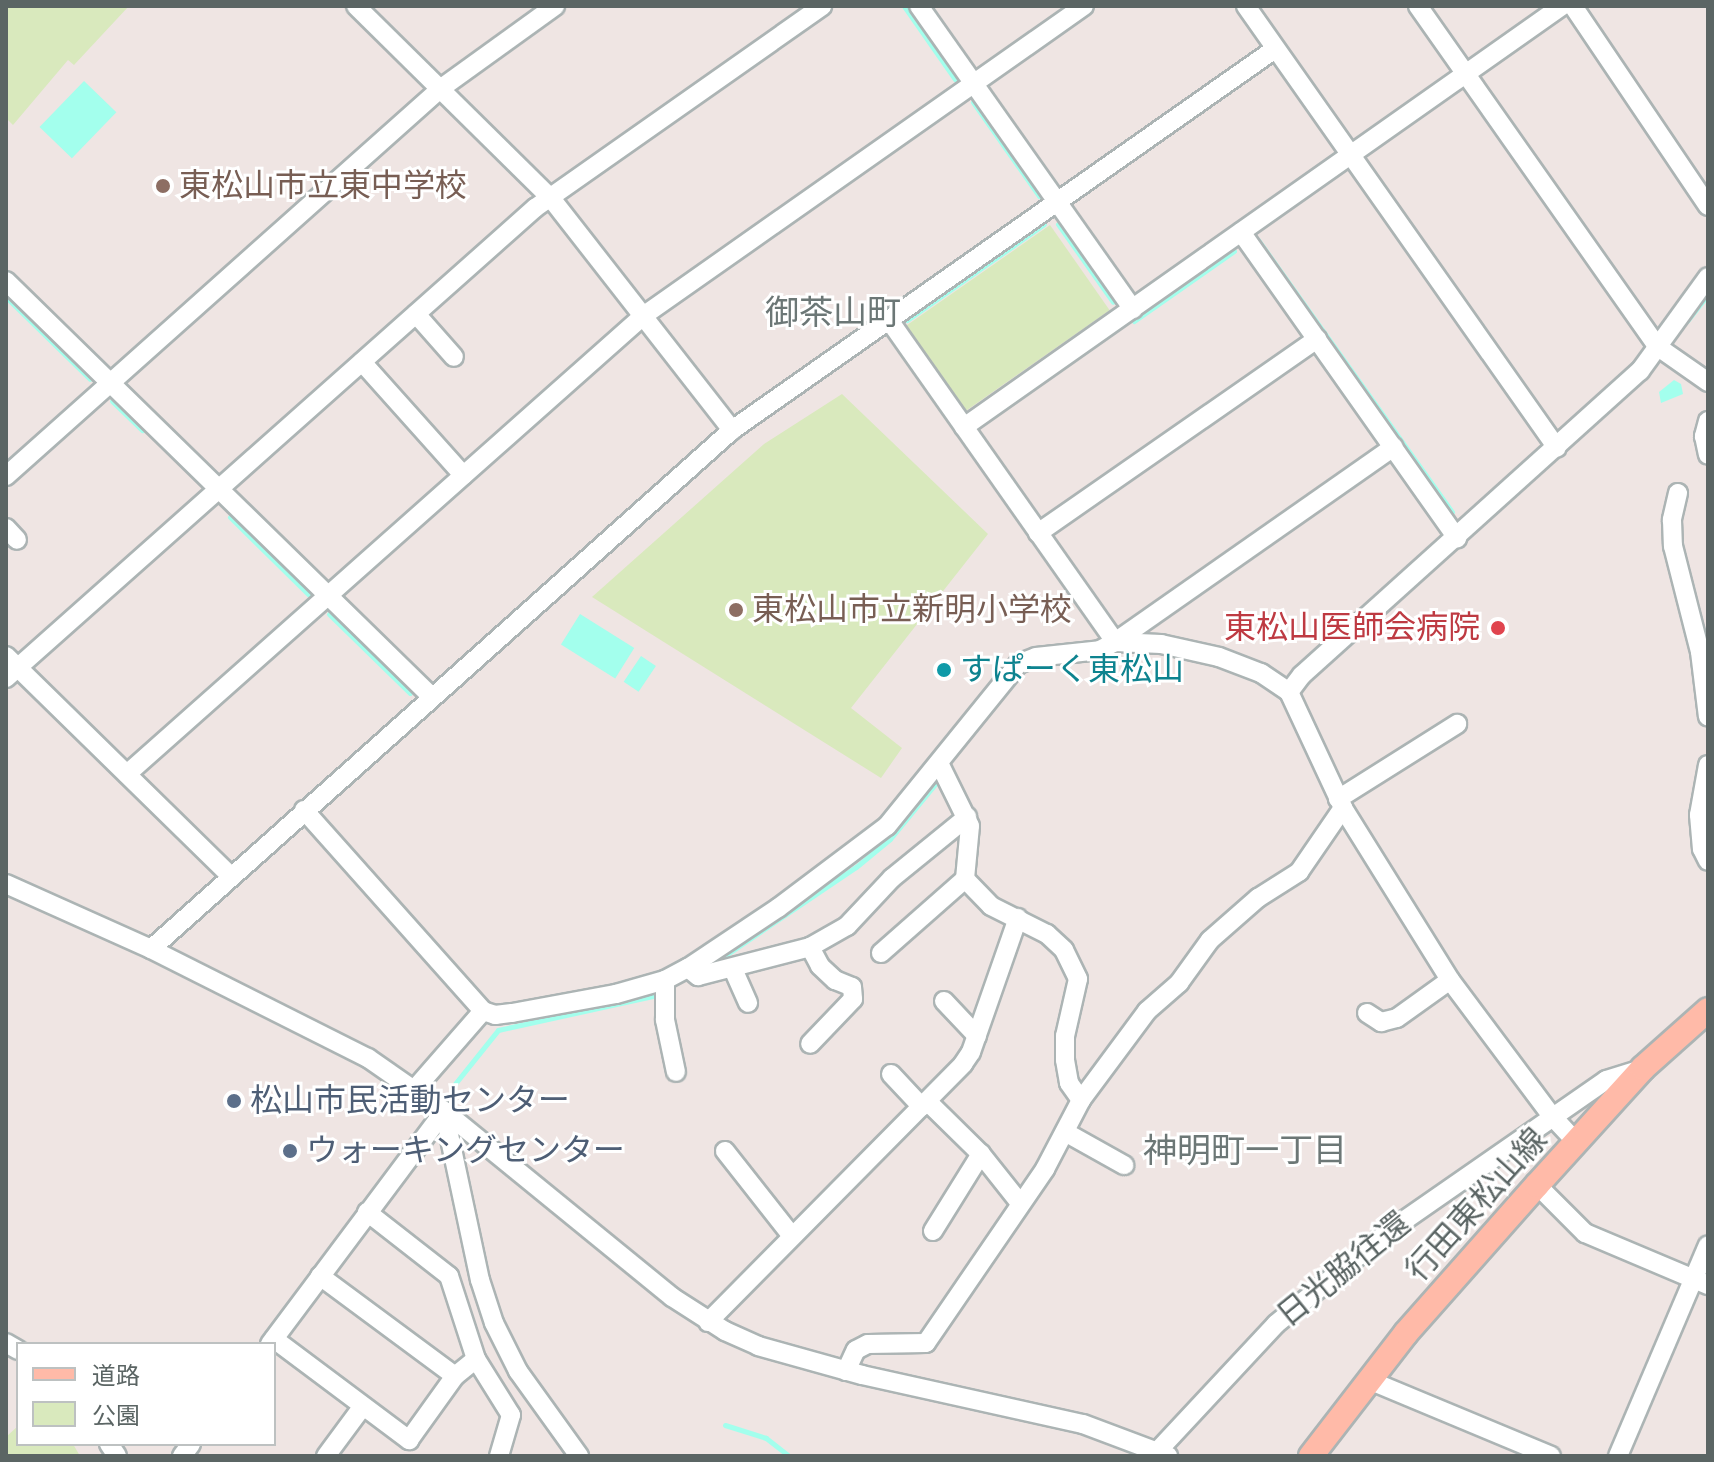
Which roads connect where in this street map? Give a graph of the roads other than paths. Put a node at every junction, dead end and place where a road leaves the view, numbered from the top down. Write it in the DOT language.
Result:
graph roads {
  1 [pos="356,6"];
  2 [pos="554,6"];
  3 [pos="822,6"];
  4 [pos="919,6"];
  5 [pos="1084,6"];
  6 [pos="1246,6"];
  7 [pos="1418,6"];
  8 [pos="1562,6"];
  9 [pos="1573,6"];
  10 [pos="1275,49"];
  11 [pos="1466,74"];
  12 [pos="975,84"];
  13 [pos="440,89"];
  14 [pos="1351,155"];
  15 [pos="550,197"];
  16 [pos="1057,205"];
  17 [pos="1708,206"];
  18 [pos="1241,232"];
  19 [pos="1708,277"];
  20 [pos="6,281"];
  21 [pos="1133,309"];
  22 [pos="416,314"];
  23 [pos="643,316"];
  24 [pos="889,320"];
  25 [pos="1317,339"];
  26 [pos="1658,347"];
  27 [pos="454,357"];
  28 [pos="362,362"];
  29 [pos="1708,382"];
  30 [pos="110,383"];
  31 [pos="1708,421"];
  32 [pos="964,427"];
  33 [pos="732,430"];
  34 [pos="1393,447"];
  35 [pos="1557,448"];
  36 [pos="1708,455"];
  37 [pos="6,475"];
  38 [pos="463,475"];
  39 [pos="219,490"];
  40 [pos="1678,493"];
  41 [pos="1038,533"];
  42 [pos="1457,538"];
  43 [pos="328,596"];
  44 [pos="1115,642"];
  45 [pos="10,667"];
  46 [pos="1289,692"];
  47 [pos="432,697"];
  48 [pos="1708,717"];
  49 [pos="1457,724"];
  50 [pos="939,763"];
  51 [pos="1708,765"];
  52 [pos="127,774"];
  53 [pos="1341,804"];
  54 [pos="304,810"];
  55 [pos="967,817"];
  56 [pos="1708,861"];
  57 [pos="231,876"];
  58 [pos="965,879"];
  59 [pos="6,884"];
  60 [pos="1018,918"];
  61 [pos="810,947"];
  62 [pos="151,949"];
  63 [pos="881,953"];
  64 [pos="688,968"];
  65 [pos="733,969"];
  66 [pos="665,980"];
  67 [pos="1450,980"];
  68 [pos="944,1001"];
  69 [pos="748,1003"];
  70 [pos="1708,1010"];
  71 [pos="483,1011"];
  72 [pos="1367,1013"];
  73 [pos="977,1036"];
  74 [pos="810,1044"];
  75 [pos="1643,1068"];
  76 [pos="676,1072"];
  77 [pos="891,1074"];
  78 [pos="414,1090"];
  79 [pos="1081,1100"];
  80 [pos="925,1105"];
  81 [pos="444,1111"];
  82 [pos="1551,1115"];
  83 [pos="1065,1132"];
  84 [pos="1576,1142"];
  85 [pos="725,1151"];
  86 [pos="981,1154"];
  87 [pos="1124,1165"];
  88 [pos="1537,1185"];
  89 [pos="1020,1203"];
  90 [pos="367,1212"];
  91 [pos="933,1231"];
  92 [pos="792,1236"];
  93 [pos="1708,1245"];
  94 [pos="320,1276"];
  95 [pos="1701,1282"];
  96 [pos="708,1322"];
  97 [pos="272,1341"];
  98 [pos="276,1344"];
  99 [pos="476,1359"];
  100 [pos="846,1371"];
  101 [pos="455,1376"];
  102 [pos="1371,1381"];
  103 [pos="363,1406"];
  104 [pos="410,1448"];
  105 [pos="1159,1454"];
  106 [pos="326,1456"];
  107 [pos="499,1456"];
  108 [pos="579,1456"];
  109 [pos="1311,1456"];
  110 [pos="1551,1456"];
  111 [pos="1618,1456"];
  1 -- 13 [label="street"];
  2 -- 13 [label="street"];
  3 -- 15 [label="street"];
  4 -- 12 [label="street"];
  5 -- 12 [label="street"];
  6 -- 10 [label="street"];
  7 -- 11 [label="street"];
  8 -- 11 [label="street"];
  9 -- 17 [label="street"];
  10 -- 14 [label="street"];
  10 -- 16 [label="street"];
  11 -- 14 [label="street"];
  11 -- 26 [label="street"];
  12 -- 16 [label="street"];
  12 -- 23 [label="street"];
  13 -- 15 [label="street"];
  13 -- 30 [label="street"];
  14 -- 18 [label="street"];
  14 -- 35 [label="street"];
  15 -- 22 [label="street"];
  15 -- 23 [label="street"];
  16 -- 21 [label="street"];
  16 -- 24 [label="street"];
  18 -- 21 [label="street"];
  18 -- 25 [label="street"];
  19 -- 26 [label="street"];
  20 -- 30 [label="street"];
  21 -- 32 [label="street"];
  22 -- 27 [label="street"];
  22 -- 28 [label="street"];
  23 -- 33 [label="street"];
  23 -- 38 [label="street"];
  24 -- 32 [label="street"];
  24 -- 33 [label="street"];
  25 -- 34 [label="street"];
  25 -- 41 [label="street"];
  26 -- 29 [label="street"];
  26 -- 35 [label="street"];
  28 -- 38 [label="street"];
  28 -- 39 [label="street"];
  30 -- 37 [label="street"];
  30 -- 39 [label="street"];
  31 -- 36 [label="street"];
  32 -- 41 [label="street"];
  33 -- 47 [label="street"];
  34 -- 42 [label="street"];
  34 -- 44 [label="street"];
  35 -- 42 [label="street"];
  38 -- 43 [label="street"];
  39 -- 43 [label="street"];
  39 -- 45 [label="street"];
  40 -- 48 [label="street"];
  41 -- 44 [label="street"];
  42 -- 46 [label="street"];
  43 -- 47 [label="street"];
  43 -- 52 [label="street"];
  44 -- 46 [label="street"];
  44 -- 50 [label="street"];
  45 -- 52 [label="street"];
  46 -- 53 [label="street"];
  47 -- 54 [label="street"];
  49 -- 53 [label="street"];
  50 -- 55 [label="street"];
  50 -- 64 [label="street"];
  51 -- 56 [label="street"];
  52 -- 57 [label="street"];
  53 -- 67 [label="street"];
  53 -- 79 [label="street"];
  54 -- 57 [label="street"];
  54 -- 71 [label="street"];
  55 -- 58 [label="street"];
  55 -- 61 [label="street"];
  57 -- 62 [label="street"];
  58 -- 60 [label="street"];
  58 -- 63 [label="street"];
  59 -- 62 [label="street"];
  60 -- 73 [label="street"];
  60 -- 79 [label="street"];
  61 -- 65 [label="street"];
  61 -- 74 [label="street"];
  62 -- 78 [label="street"];
  64 -- 65 [label="street"];
  64 -- 66 [label="street"];
  65 -- 69 [label="street"];
  66 -- 71 [label="street"];
  66 -- 76 [label="street"];
  67 -- 72 [label="street"];
  67 -- 82 [label="street"];
  68 -- 73 [label="street"];
  70 -- 75 [label="main road, 行田東松山線"];
  71 -- 78 [label="street"];
  73 -- 80 [label="street"];
  75 -- 82 [label="street, 日光脇往還"];
  75 -- 84 [label="main road, 行田東松山線"];
  77 -- 80 [label="street"];
  78 -- 81 [label="street"];
  79 -- 83 [label="street"];
  80 -- 86 [label="street"];
  80 -- 92 [label="street"];
  81 -- 90 [label="street"];
  81 -- 96 [label="street"];
  81 -- 108 [label="street"];
  82 -- 84 [label="street"];
  82 -- 105 [label="street, 日光脇往還"];
  83 -- 87 [label="street"];
  83 -- 89 [label="street"];
  84 -- 88 [label="main road, 行田東松山線"];
  85 -- 92 [label="street"];
  86 -- 89 [label="street"];
  86 -- 91 [label="street"];
  88 -- 95 [label="street"];
  88 -- 102 [label="main road, 行田東松山線"];
  89 -- 100 [label="street"];
  90 -- 94 [label="street"];
  90 -- 99 [label="street"];
  92 -- 96 [label="street"];
  93 -- 95 [label="street"];
  94 -- 97 [label="street"];
  94 -- 101 [label="street"];
  95 -- 111 [label="street"];
  96 -- 100 [label="street"];
  98 -- 103 [label="street"];
  99 -- 101 [label="street"];
  99 -- 107 [label="street"];
  100 -- 105 [label="street"];
  101 -- 104 [label="street"];
  102 -- 109 [label="main road, 行田東松山線"];
  102 -- 110 [label="street"];
  103 -- 104 [label="street"];
  103 -- 106 [label="street"];
}
